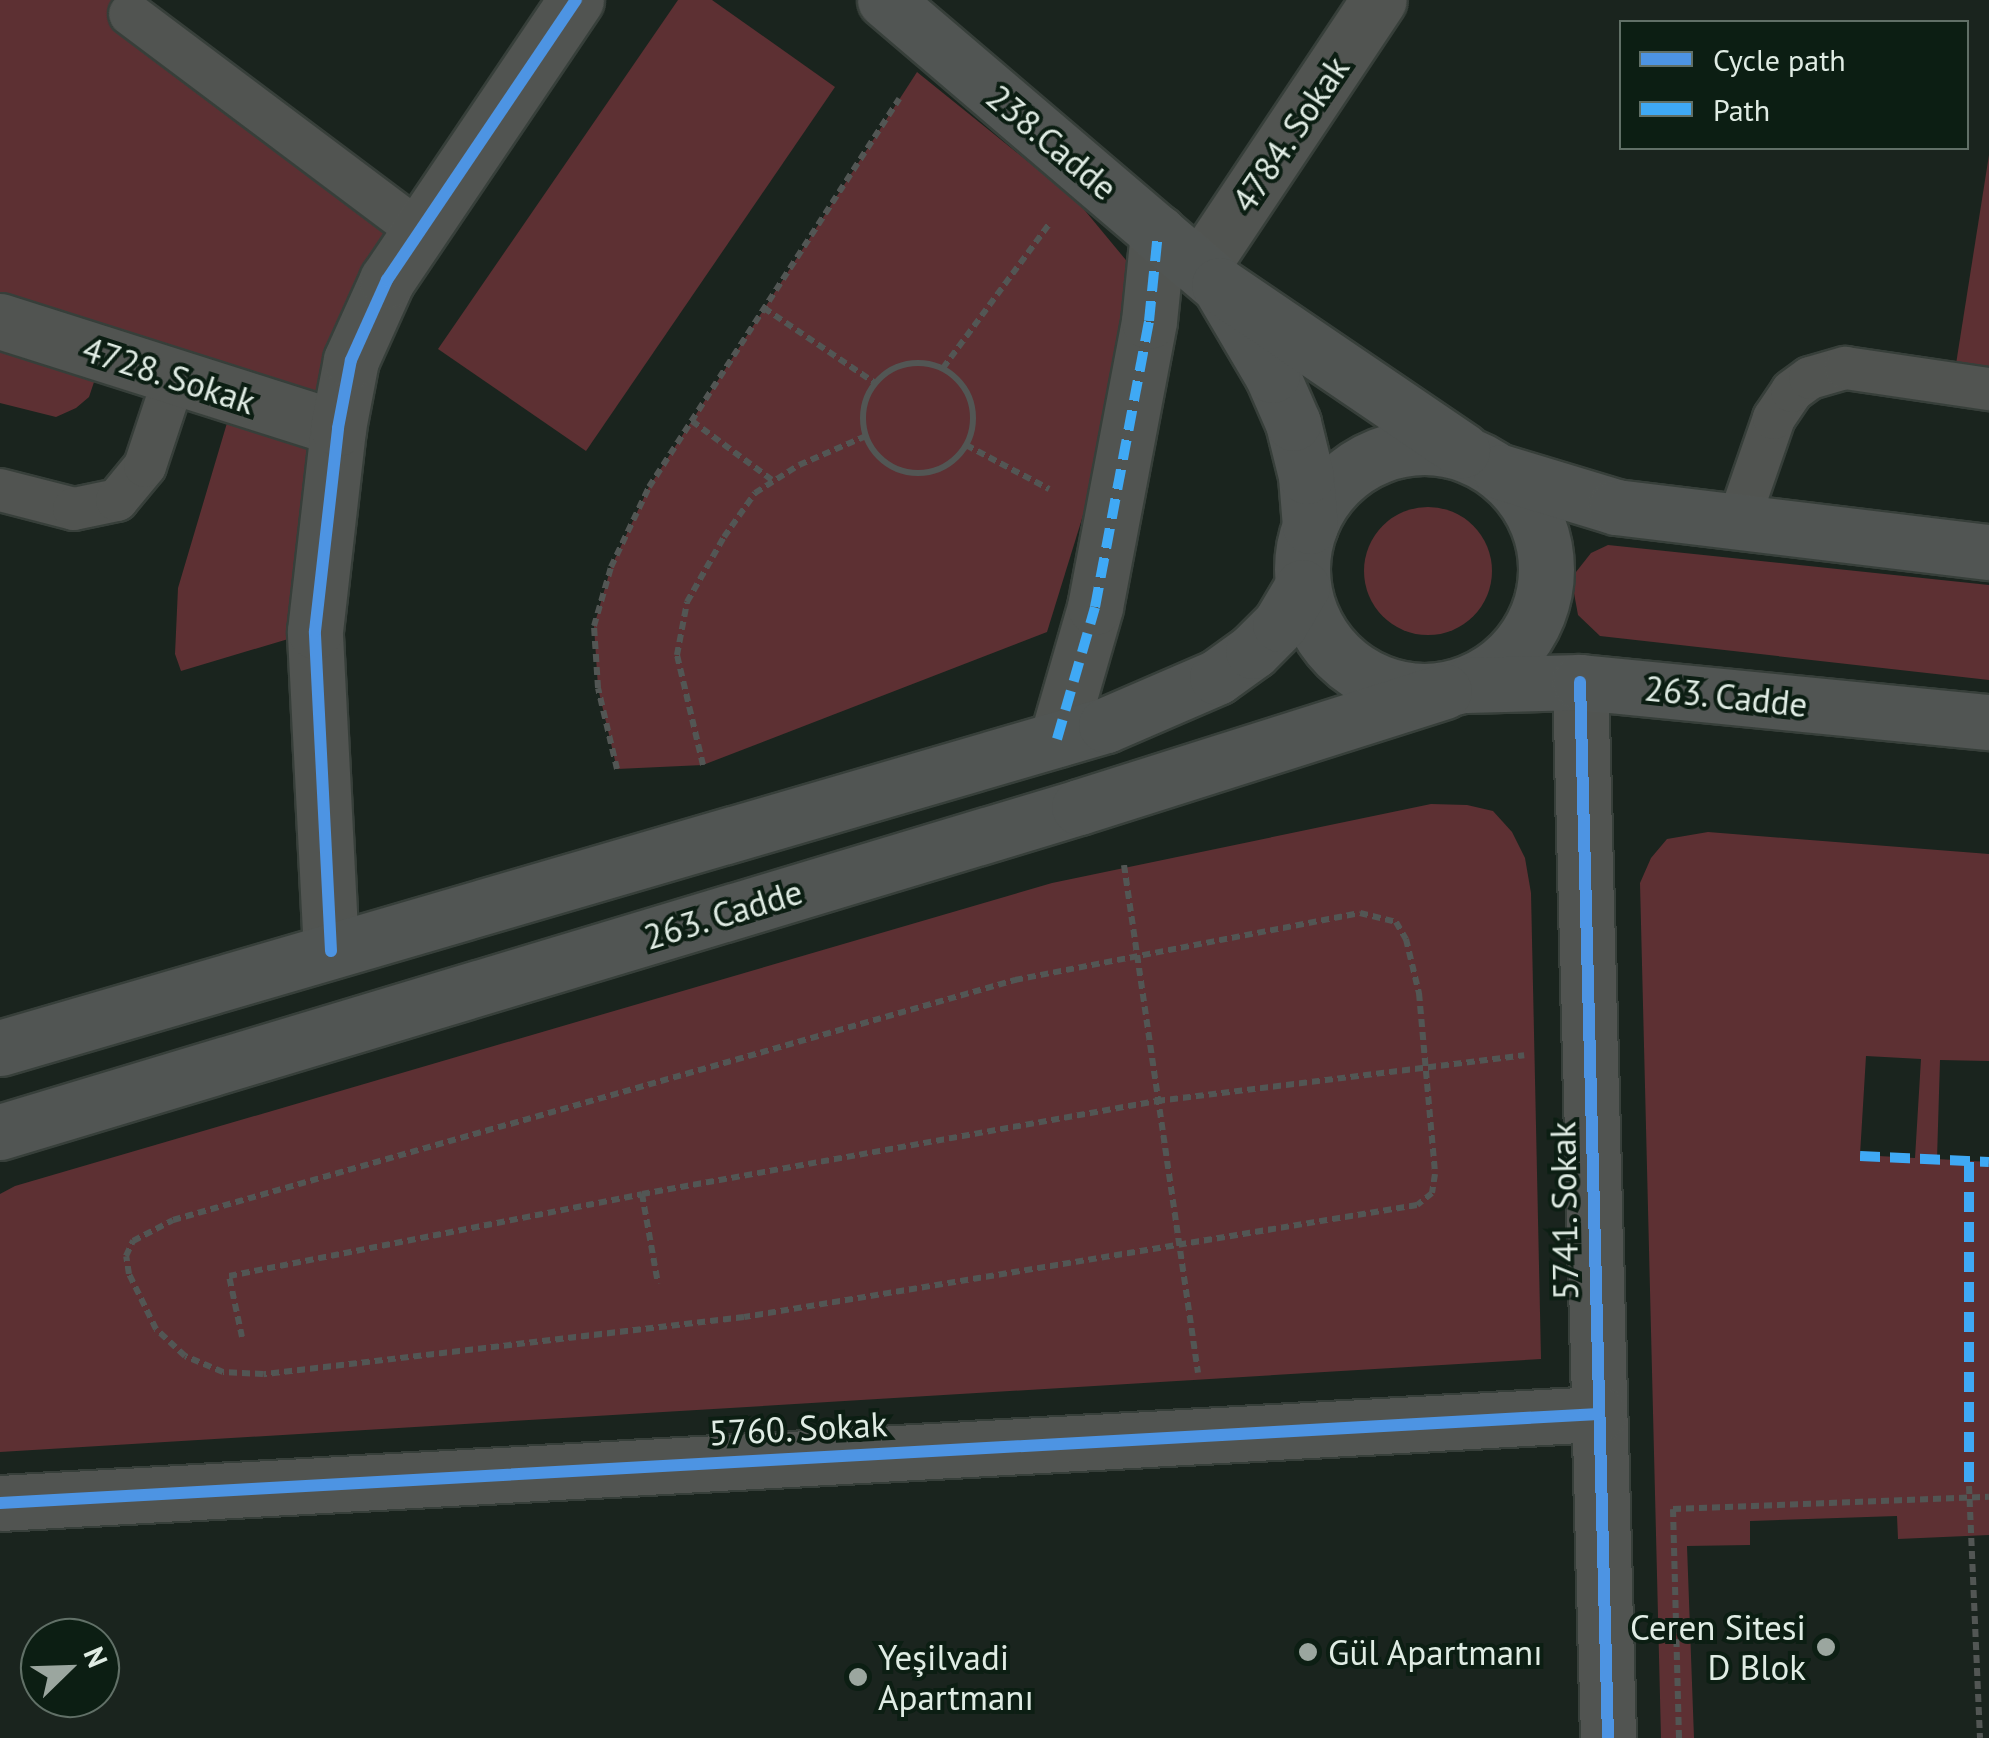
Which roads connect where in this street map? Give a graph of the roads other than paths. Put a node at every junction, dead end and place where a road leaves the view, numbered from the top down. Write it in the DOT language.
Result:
graph roads {
  1 [pos="576,0"];
  2 [pos="885,0"];
  3 [pos="1380,0"];
  4 [pos="130,14"];
  5 [pos="418,230"];
  6 [pos="1158,232"];
  7 [pos="1210,276"];
  8 [pos="0,321"];
  9 [pos="174,376"];
  10 [pos="1989,389"];
  11 [pos="338,428"];
  12 [pos="1482,462"];
  13 [pos="0,490"];
  14 [pos="1738,522"];
  15 [pos="1310,526"];
  16 [pos="1989,552"];
  17 [pos="1302,587"];
  18 [pos="1580,682"];
  19 [pos="1453,688"];
  20 [pos="1989,722"];
  21 [pos="1057,740"];
  22 [pos="331,951"];
  23 [pos="0,1048"];
  24 [pos="0,1132"];
  25 [pos="1599,1414"];
  26 [pos="0,1503"];
  27 [pos="1608,1738"];
  1 -- 5 [label="street"];
  2 -- 6 [label="main road, 238.Cadde"];
  3 -- 7 [label="street, 4784. Sokak"];
  4 -- 5 [label="lane"];
  5 -- 11 [label="street"];
  6 -- 7 [label="main road, 238.Cadde"];
  6 -- 21 [label="street"];
  7 -- 12 [label="main road"];
  7 -- 15 [label="main road"];
  8 -- 9 [label="street, 4728. Sokak"];
  9 -- 11 [label="street, 4728. Sokak"];
  9 -- 13 [label="lane"];
  10 -- 14 [label="lane"];
  11 -- 22 [label="street"];
  12 -- 14 [label="main road"];
  12 -- 15 [label="main road"];
  12 -- 19 [label="main road"];
  14 -- 16 [label="main road"];
  15 -- 17 [label="main road"];
  17 -- 19 [label="main road"];
  17 -- 21 [label="main road"];
  18 -- 19 [label="main road, 263. Cadde"];
  18 -- 20 [label="main road, 263. Cadde"];
  18 -- 25 [label="street, 5741. Sokak"];
  19 -- 24 [label="main road, 263. Cadde"];
  21 -- 22 [label="main road"];
  22 -- 23 [label="main road"];
  25 -- 26 [label="street, 5760. Sokak"];
  25 -- 27 [label="street, 5741. Sokak"];
}
